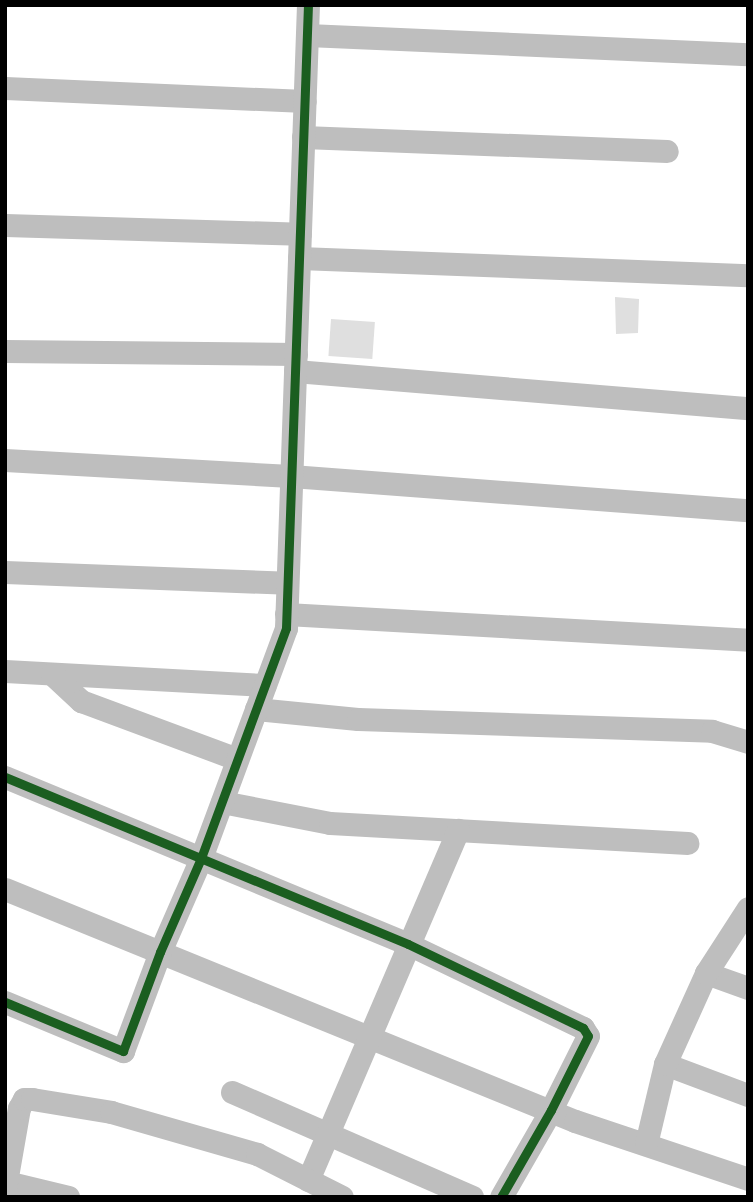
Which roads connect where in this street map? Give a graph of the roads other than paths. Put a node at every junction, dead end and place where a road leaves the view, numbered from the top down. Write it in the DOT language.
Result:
graph roads {
  1 [pos="308,5"];
  2 [pos="307,35"];
  3 [pos="748,54"];
  4 [pos="5,88"];
  5 [pos="305,101"];
  6 [pos="303,137"];
  7 [pos="667,151"];
  8 [pos="5,225"];
  9 [pos="300,234"];
  10 [pos="299,258"];
  11 [pos="748,275"];
  12 [pos="5,351"];
  13 [pos="295,363"];
  14 [pos="748,408"];
  15 [pos="5,460"];
  16 [pos="291,476"];
  17 [pos="748,510"];
  18 [pos="5,572"];
  19 [pos="287,583"];
  20 [pos="286,614"];
  21 [pos="748,640"];
  22 [pos="5,671"];
  23 [pos="52,674"];
  24 [pos="265,685"];
  25 [pos="256,709"];
  26 [pos="748,742"];
  27 [pos="237,759"];
  28 [pos="5,776"];
  29 [pos="222,802"];
  30 [pos="458,830"];
  31 [pos="687,843"];
  32 [pos="201,858"];
  33 [pos="5,889"];
  34 [pos="748,908"];
  35 [pos="408,944"];
  36 [pos="160,952"];
  37 [pos="706,973"];
  38 [pos="748,988"];
  39 [pos="5,1002"];
  40 [pos="369,1036"];
  41 [pos="665,1064"];
  42 [pos="232,1092"];
  43 [pos="748,1095"];
  44 [pos="551,1110"];
  45 [pos="328,1133"];
  46 [pos="646,1144"];
  47 [pos="748,1179"];
  48 [pos="308,1181"];
  49 [pos="6,1185"];
  50 [pos="337,1196"];
  51 [pos="68,1197"];
  52 [pos="472,1197"];
  53 [pos="501,1197"];
  1 -- 2 [label="street"];
  2 -- 3 [label="street"];
  2 -- 5 [label="street"];
  4 -- 5 [label="street"];
  5 -- 6 [label="street"];
  6 -- 7 [label="street"];
  6 -- 9 [label="street"];
  8 -- 9 [label="street"];
  9 -- 10 [label="street"];
  10 -- 11 [label="street"];
  10 -- 13 [label="street"];
  12 -- 13 [label="street"];
  13 -- 14 [label="street"];
  13 -- 16 [label="street"];
  15 -- 16 [label="street"];
  16 -- 17 [label="street"];
  16 -- 19 [label="street"];
  18 -- 19 [label="street"];
  19 -- 20 [label="street"];
  20 -- 21 [label="street"];
  20 -- 24 [label="street"];
  22 -- 23 [label="street"];
  23 -- 24 [label="street"];
  23 -- 27 [label="street"];
  24 -- 25 [label="street"];
  25 -- 26 [label="street"];
  25 -- 27 [label="street"];
  27 -- 29 [label="street"];
  28 -- 32 [label="street"];
  29 -- 30 [label="street"];
  29 -- 32 [label="street"];
  30 -- 31 [label="street"];
  30 -- 35 [label="street"];
  32 -- 35 [label="street"];
  32 -- 36 [label="street"];
  33 -- 36 [label="street"];
  34 -- 37 [label="street"];
  35 -- 40 [label="street"];
  35 -- 44 [label="street"];
  36 -- 39 [label="street"];
  36 -- 40 [label="street"];
  37 -- 38 [label="street"];
  37 -- 41 [label="street"];
  40 -- 44 [label="street"];
  40 -- 45 [label="street"];
  41 -- 43 [label="street"];
  41 -- 46 [label="street"];
  42 -- 45 [label="street"];
  44 -- 46 [label="street"];
  44 -- 53 [label="street"];
  45 -- 48 [label="street"];
  45 -- 52 [label="street"];
  46 -- 47 [label="street"];
  48 -- 49 [label="street"];
  48 -- 50 [label="street"];
  49 -- 51 [label="street"];
}
